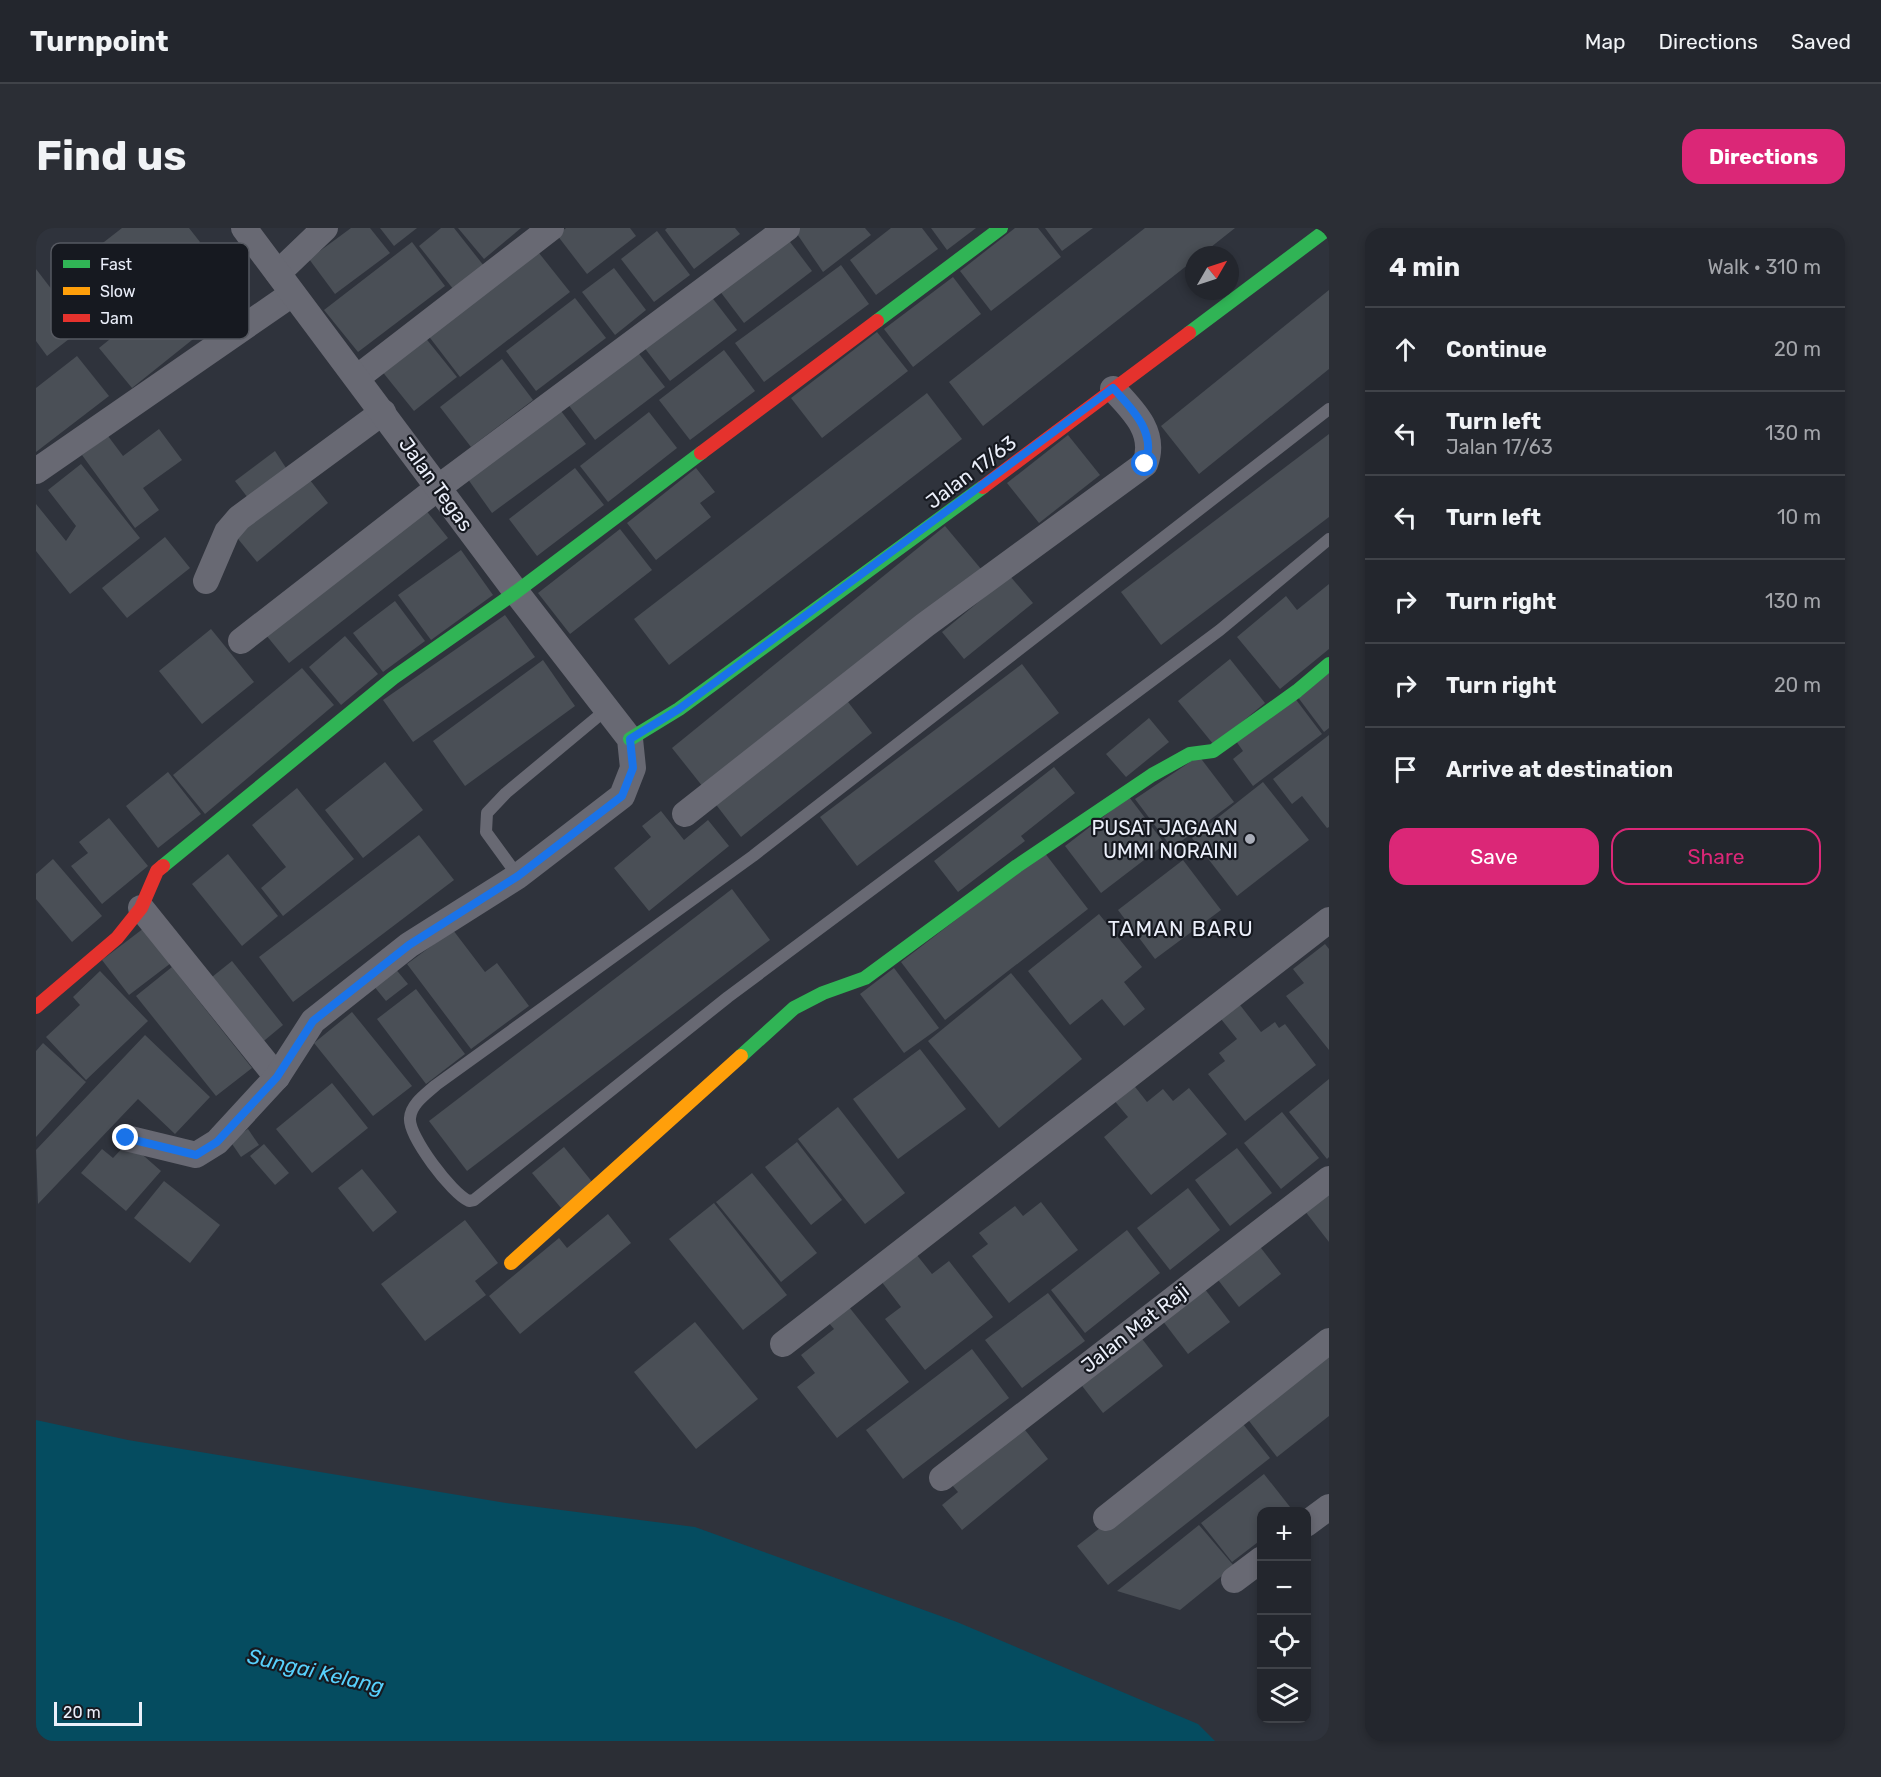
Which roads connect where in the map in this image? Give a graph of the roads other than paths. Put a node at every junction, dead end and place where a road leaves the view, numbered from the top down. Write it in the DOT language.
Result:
graph roads {
  1 [pos="244,228"];
  2 [pos="325,228"];
  3 [pos="551,228"];
  4 [pos="787,228"];
  5 [pos="1001,228"];
  6 [pos="1329,228"];
  7 [pos="278,273"];
  8 [pos="292,294"];
  9 [pos="249,324"];
  10 [pos="227,339"];
  11 [pos="358,377"];
  12 [pos="1113,388"];
  13 [pos="1329,409"];
  14 [pos="383,412"];
  15 [pos="36,471"];
  16 [pos="439,487"];
  17 [pos="1329,539"];
  18 [pos="206,581"];
  19 [pos="516,592"];
  20 [pos="242,641"];
  21 [pos="1329,664"];
  22 [pos="607,709"];
  23 [pos="630,739"];
  24 [pos="685,814"];
  25 [pos="518,876"];
  26 [pos="141,908"];
  27 [pos="1329,920"];
  28 [pos="36,1007"];
  29 [pos="277,1077"];
  30 [pos="126,1138"];
  31 [pos="1329,1179"];
  32 [pos="511,1263"];
  33 [pos="1329,1341"];
  34 [pos="783,1344"];
  35 [pos="942,1478"];
  36 [pos="1329,1507"];
  37 [pos="1106,1518"];
  38 [pos="1311,1520"];
  39 [pos="1259,1561"];
  40 [pos="1234,1580"];
  1 -- 7 [label="street, Jalan Tegas"];
  2 -- 7 [label="street"];
  3 -- 11 [label="street"];
  4 -- 16 [label="street"];
  5 -- 19 [label="street"];
  6 -- 12 [label="street, Jalan 17/63"];
  7 -- 8 [label="street, Jalan Tegas"];
  8 -- 9 [label="street"];
  8 -- 11 [label="street, Jalan Tegas"];
  10 -- 15 [label="street"];
  11 -- 14 [label="street, Jalan Tegas"];
  12 -- 23 [label="street, Jalan 17/63"];
  12 -- 24 [label="street"];
  13 -- 17 [label="lane"];
  14 -- 16 [label="street, Jalan Tegas"];
  14 -- 18 [label="street"];
  16 -- 19 [label="street, Jalan Tegas"];
  16 -- 20 [label="street"];
  19 -- 22 [label="street, Jalan Tegas"];
  19 -- 26 [label="street"];
  21 -- 32 [label="street"];
  22 -- 23 [label="street, Jalan Tegas"];
  22 -- 25 [label="lane"];
  23 -- 25 [label="street"];
  25 -- 29 [label="street"];
  26 -- 28 [label="street"];
  26 -- 29 [label="street"];
  27 -- 34 [label="street"];
  29 -- 30 [label="street"];
  31 -- 35 [label="street, Jalan Mat Raji"];
  33 -- 37 [label="street"];
  36 -- 38 [label="street"];
  39 -- 40 [label="street"];
}
